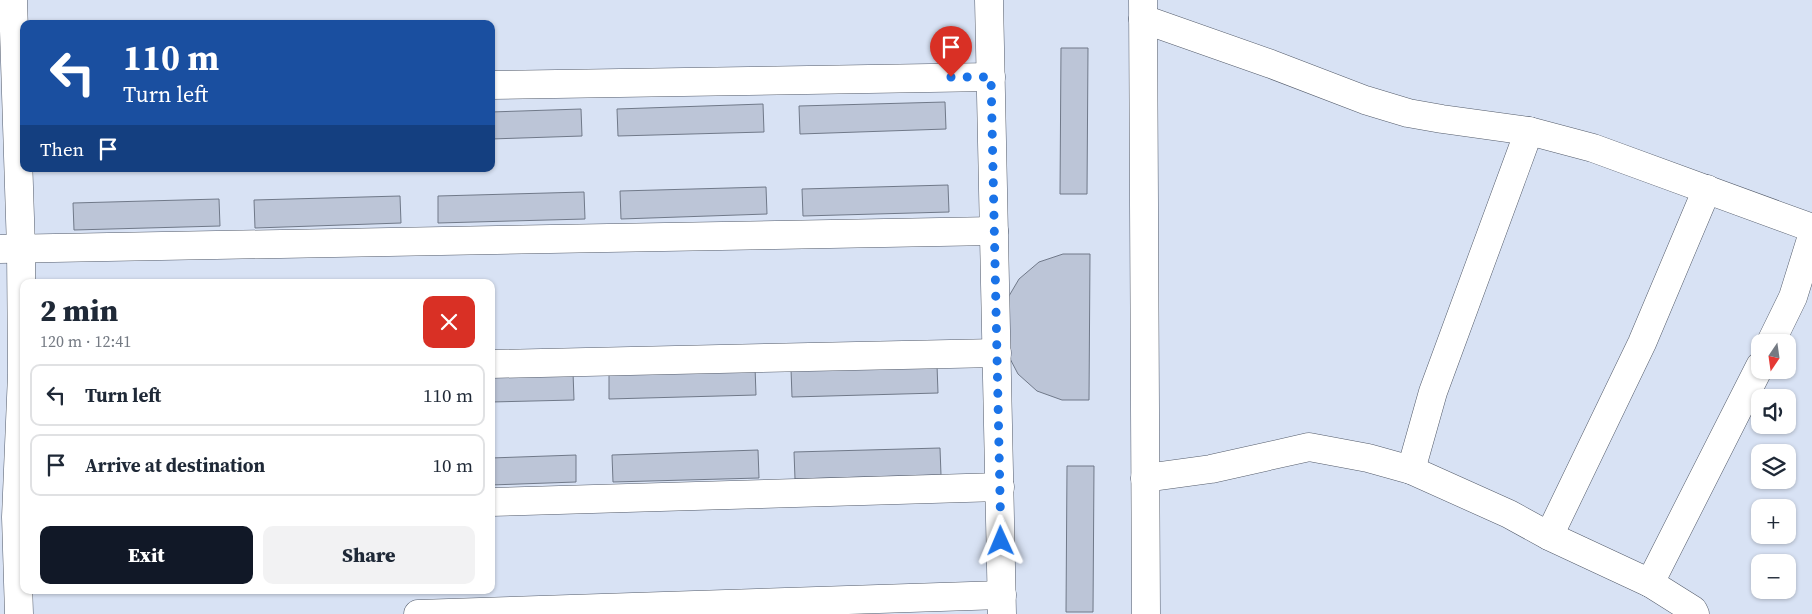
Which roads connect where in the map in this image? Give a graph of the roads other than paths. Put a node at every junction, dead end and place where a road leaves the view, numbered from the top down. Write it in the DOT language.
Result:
graph roads {
  1 [pos="13,0"];
  2 [pos="989,0"];
  3 [pos="1143,10"];
  4 [pos="991,77"];
  5 [pos="495,85"];
  6 [pos="13,92"];
  7 [pos="1529,131"];
  8 [pos="1707,189"];
  9 [pos="1812,228"];
  10 [pos="994,231"];
  11 [pos="1812,236"];
  12 [pos="11,249"];
  13 [pos="1803,302"];
  14 [pos="1777,334"];
  15 [pos="997,353"];
  16 [pos="495,364"];
  17 [pos="15,374"];
  18 [pos="1753,379"];
  19 [pos="1412,470"];
  20 [pos="1145,478"];
  21 [pos="1000,487"];
  22 [pos="495,502"];
  23 [pos="13,517"];
  24 [pos="1549,536"];
  25 [pos="1650,583"];
  26 [pos="1002,604"];
  27 [pos="19,614"];
  28 [pos="418,614"];
  29 [pos="1146,614"];
  30 [pos="1695,614"];
  1 -- 6 [label="street"];
  2 -- 4 [label="street"];
  3 -- 7 [label="street"];
  3 -- 20 [label="street"];
  4 -- 5 [label="street"];
  4 -- 10 [label="street"];
  6 -- 12 [label="street"];
  7 -- 8 [label="street"];
  7 -- 19 [label="street"];
  8 -- 9 [label="street"];
  8 -- 24 [label="street"];
  10 -- 12 [label="street"];
  10 -- 15 [label="street"];
  11 -- 13 [label="street"];
  12 -- 17 [label="street"];
  13 -- 14 [label="street"];
  15 -- 16 [label="street"];
  15 -- 21 [label="street"];
  17 -- 23 [label="street"];
  18 -- 25 [label="street"];
  19 -- 20 [label="street"];
  19 -- 24 [label="street"];
  20 -- 29 [label="street"];
  21 -- 22 [label="street"];
  21 -- 26 [label="street"];
  23 -- 27 [label="street"];
  24 -- 25 [label="street"];
  25 -- 30 [label="street"];
  26 -- 28 [label="street"];
}
